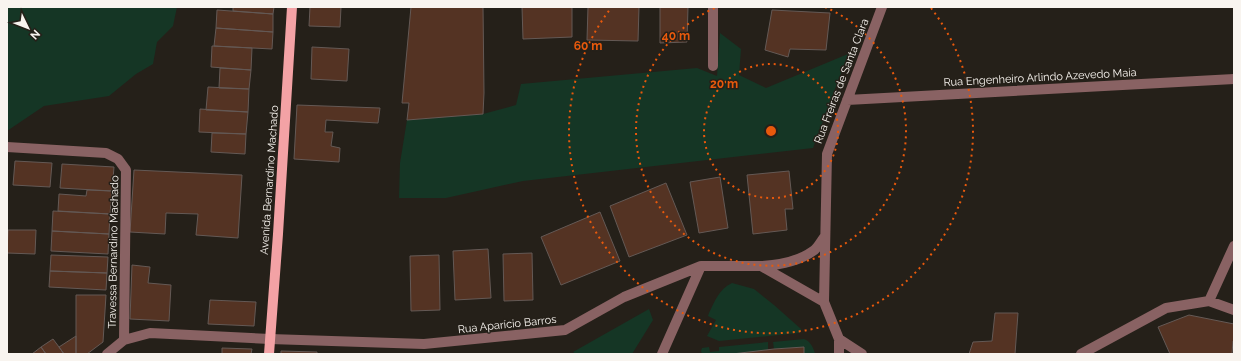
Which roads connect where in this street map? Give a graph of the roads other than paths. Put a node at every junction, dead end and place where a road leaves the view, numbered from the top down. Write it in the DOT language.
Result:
graph roads {
  1 [pos="292,7"];
  2 [pos="713,7"];
  3 [pos="882,7"];
  4 [pos="713,66"];
  5 [pos="1234,79"];
  6 [pos="847,100"];
  7 [pos="7,147"];
  8 [pos="825,236"];
  9 [pos="1234,246"];
  10 [pos="702,266"];
  11 [pos="761,266"];
  12 [pos="1209,301"];
  13 [pos="824,302"];
  14 [pos="1234,310"];
  15 [pos="270,339"];
  16 [pos="840,339"];
  17 [pos="124,340"];
  18 [pos="107,354"];
  19 [pos="269,354"];
  20 [pos="662,354"];
  21 [pos="839,354"];
  22 [pos="862,354"];
  23 [pos="1081,354"];
  1 -- 15 [label="main road, Avenida Bernardino Machado"];
  2 -- 4 [label="street"];
  3 -- 6 [label="street, Rua Freiras de Santa Clara"];
  5 -- 6 [label="street, Rua Engenheiro Arlindo Azevedo Maia"];
  6 -- 8 [label="street, Rua Freiras de Santa Clara"];
  7 -- 17 [label="street, Travessa Bernardino Machado"];
  8 -- 11 [label="street"];
  8 -- 13 [label="street, Rua Freiras de Santa Clara"];
  9 -- 12 [label="street"];
  10 -- 11 [label="street, Rua Aparício Barros"];
  10 -- 15 [label="street, Rua Aparício Barros"];
  10 -- 20 [label="street"];
  11 -- 13 [label="street, Rua Aparício Barros"];
  12 -- 14 [label="street"];
  12 -- 23 [label="street"];
  13 -- 16 [label="street"];
  15 -- 17 [label="street, Travessa Bernardino Machado"];
  15 -- 19 [label="main road, Avenida Bernardino Machado"];
  16 -- 21 [label="street"];
  16 -- 22 [label="street"];
  17 -- 18 [label="street, Travessa Bernardino Machado"];
}
